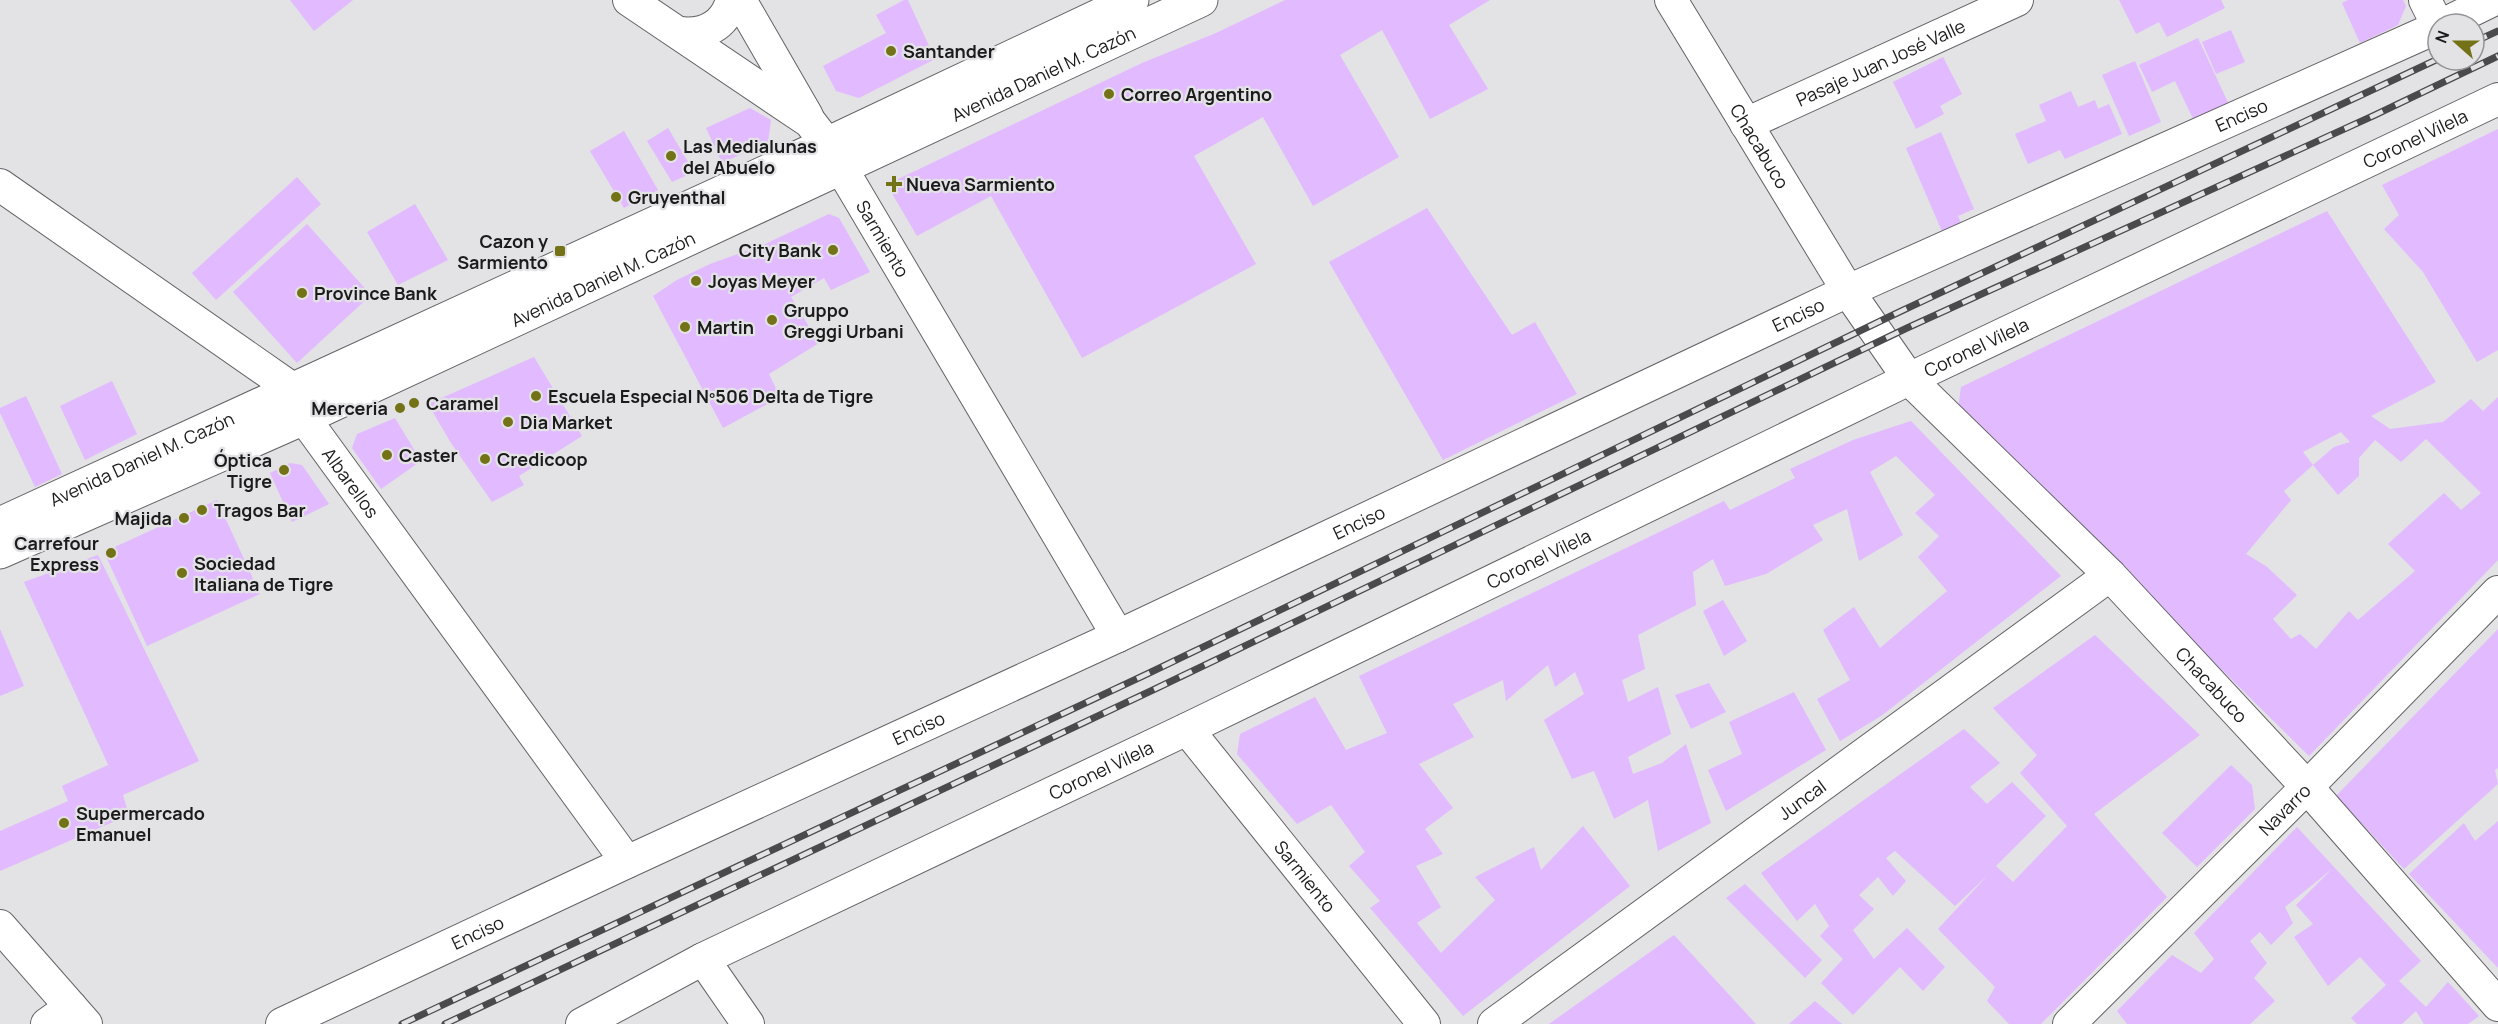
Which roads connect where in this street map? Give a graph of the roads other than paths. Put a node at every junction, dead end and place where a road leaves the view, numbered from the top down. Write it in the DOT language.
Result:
graph roads {
  1 [pos="629,0"];
  2 [pos="732,0"];
  3 [pos="740,0"];
  4 [pos="1132,0"];
  5 [pos="1201,0"];
  6 [pos="1671,0"];
  7 [pos="2017,0"];
  8 [pos="2493,0"];
  9 [pos="2468,12"];
  10 [pos="2426,31"];
  11 [pos="679,33"];
  12 [pos="2498,99"];
  13 [pos="1746,124"];
  14 [pos="826,145"];
  15 [pos="0,185"];
  16 [pos="1848,291"];
  17 [pos="1909,379"];
  18 [pos="299,404"];
  19 [pos="0,524"];
  20 [pos="0,552"];
  21 [pos="2110,575"];
  22 [pos="2498,592"];
  23 [pos="1118,636"];
  24 [pos="1187,729"];
  25 [pos="2307,787"];
  26 [pos="627,862"];
  27 [pos="0,926"];
  28 [pos="703,959"];
  29 [pos="2498,1005"];
  30 [pos="68,1018"];
  31 [pos="282,1024"];
  32 [pos="582,1024"];
  33 [pos="748,1024"];
  34 [pos="1424,1024"];
  35 [pos="1494,1024"];
  36 [pos="2069,1024"];
  1 -- 11 [label="street, Sarmiento"];
  2 -- 11 [label="street"];
  3 -- 14 [label="street"];
  4 -- 14 [label="main road, Avenida Daniel M. Cazón"];
  5 -- 14 [label="main road, Avenida Daniel M. Cazón"];
  6 -- 13 [label="street, Chacabuco"];
  7 -- 13 [label="street, Pasaje Juan José Valle"];
  8 -- 9 [label="street"];
  10 -- 16 [label="street, Enciso"];
  11 -- 14 [label="street, Sarmiento"];
  12 -- 17 [label="street, Coronel Vilela"];
  13 -- 16 [label="street, Chacabuco"];
  14 -- 18 [label="main road, Avenida Daniel M. Cazón"];
  14 -- 23 [label="street, Sarmiento"];
  15 -- 18 [label="street, Albarellos"];
  16 -- 17 [label="street, Chacabuco"];
  16 -- 23 [label="street, Enciso"];
  17 -- 21 [label="street, Chacabuco"];
  17 -- 24 [label="street, Coronel Vilela"];
  18 -- 19 [label="main road, Avenida Daniel M. Cazón"];
  18 -- 20 [label="main road, Avenida Daniel M. Cazón"];
  18 -- 26 [label="street, Albarellos"];
  21 -- 25 [label="street, Chacabuco"];
  21 -- 35 [label="street, Juncal"];
  22 -- 25 [label="street, Navarro"];
  23 -- 26 [label="street, Enciso"];
  24 -- 28 [label="street, Coronel Vilela"];
  24 -- 34 [label="street, Sarmiento"];
  25 -- 29 [label="street, Chacabuco"];
  25 -- 36 [label="street, Navarro"];
  26 -- 31 [label="street, Enciso"];
  27 -- 30 [label="street"];
  28 -- 32 [label="street, Coronel Vilela"];
  28 -- 33 [label="street"];
}
